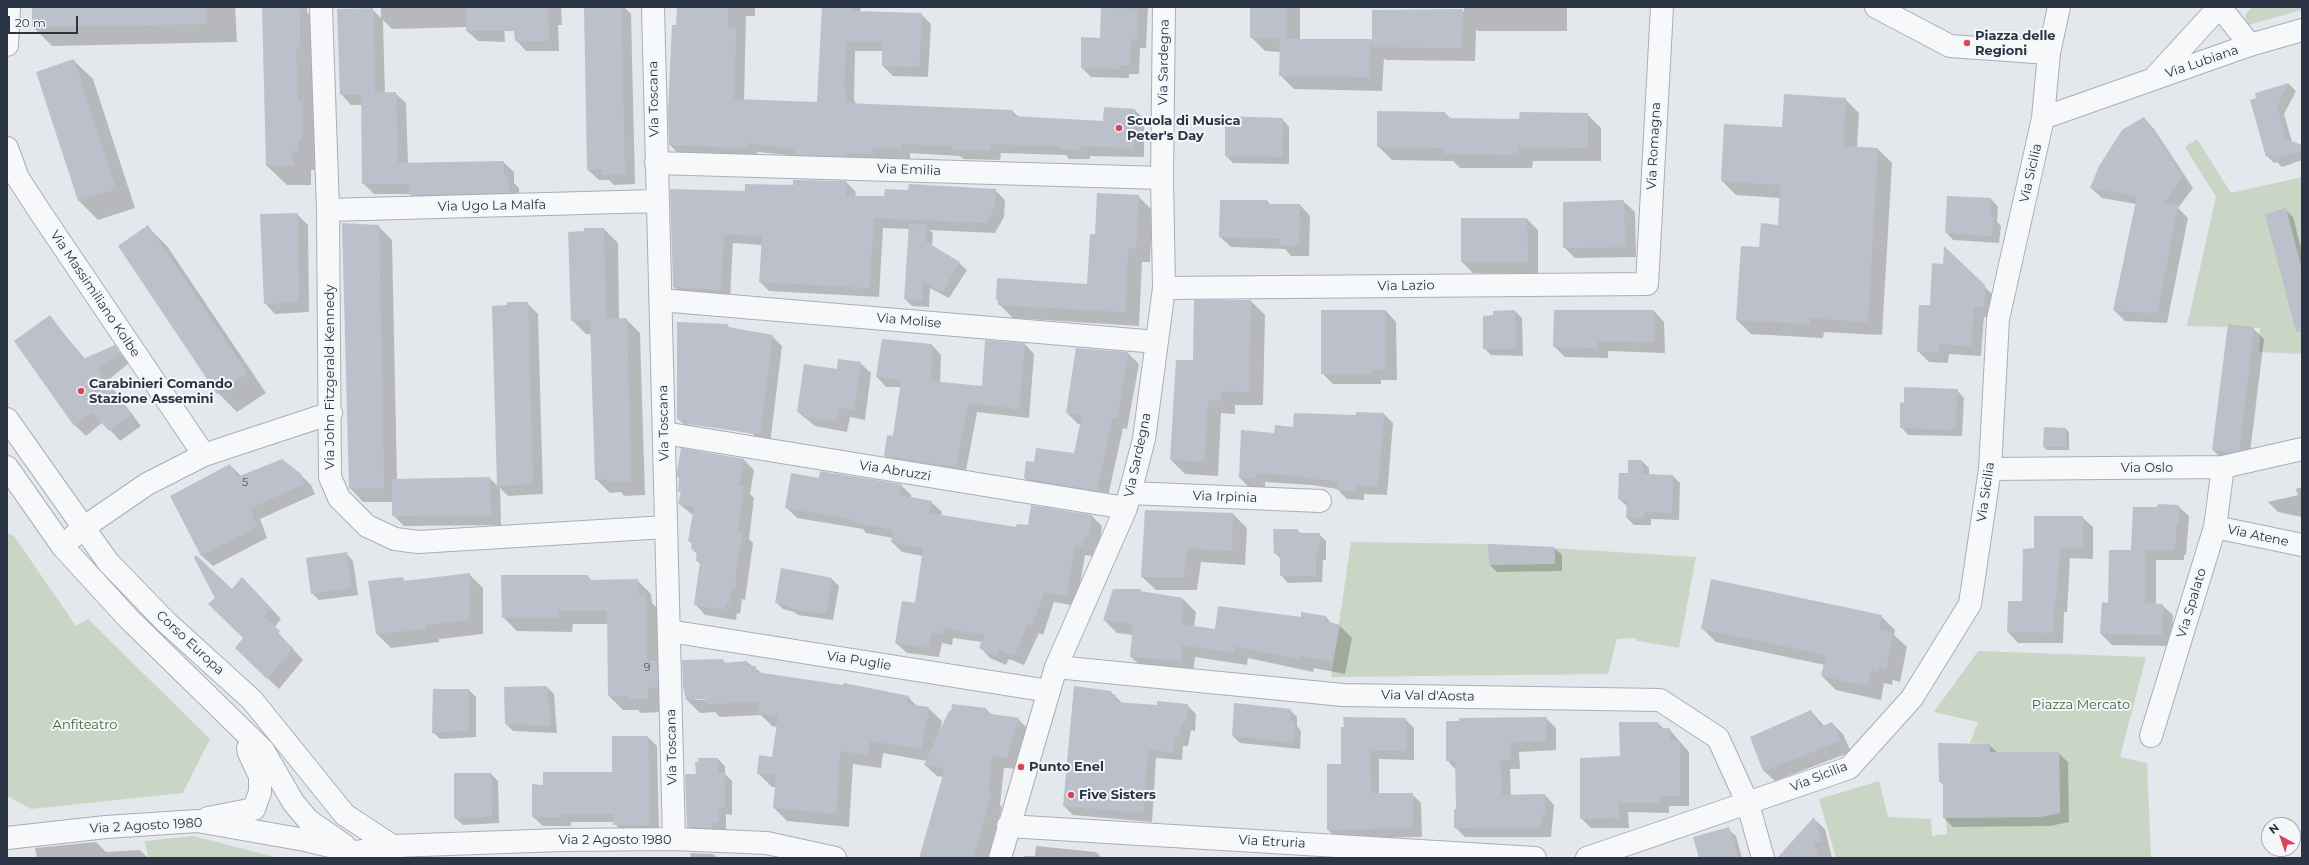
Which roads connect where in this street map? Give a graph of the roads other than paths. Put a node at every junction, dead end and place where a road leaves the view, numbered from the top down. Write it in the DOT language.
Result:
graph roads {
  1 [pos="9,7"];
  2 [pos="321,7"];
  3 [pos="653,7"];
  4 [pos="1164,7"];
  5 [pos="1662,7"];
  6 [pos="1876,7"];
  7 [pos="2059,7"];
  8 [pos="2220,7"];
  9 [pos="2302,30"];
  10 [pos="7,45"];
  11 [pos="2250,45"];
  12 [pos="2049,53"];
  13 [pos="2154,78"];
  14 [pos="2043,118"];
  15 [pos="7,148"];
  16 [pos="656,163"];
  17 [pos="1162,178"];
  18 [pos="656,202"];
  19 [pos="328,210"];
  20 [pos="1647,284"];
  21 [pos="1164,288"];
  22 [pos="660,300"];
  23 [pos="1157,342"];
  24 [pos="331,413"];
  25 [pos="7,419"];
  26 [pos="664,433"];
  27 [pos="2302,449"];
  28 [pos="204,455"];
  29 [pos="7,467"];
  30 [pos="2223,467"];
  31 [pos="1990,469"];
  32 [pos="1128,501"];
  33 [pos="1320,501"];
  34 [pos="666,527"];
  35 [pos="2215,527"];
  36 [pos="83,528"];
  37 [pos="2302,545"];
  38 [pos="63,547"];
  39 [pos="669,631"];
  40 [pos="1056,667"];
  41 [pos="1049,691"];
  42 [pos="248,736"];
  43 [pos="2151,736"];
  44 [pos="1748,804"];
  45 [pos="197,821"];
  46 [pos="1008,826"];
  47 [pos="7,838"];
  48 [pos="674,839"];
  49 [pos="562,849"];
  50 [pos="400,852"];
  51 [pos="357,855"];
  52 [pos="835,858"];
  53 [pos="1000,858"];
  54 [pos="1535,858"];
  55 [pos="1587,858"];
  56 [pos="1763,858"];
  1 -- 10 [label="street"];
  2 -- 19 [label="street, Via John Fitzgerald Kennedy"];
  3 -- 16 [label="street, Via Toscana"];
  4 -- 17 [label="street, Via Sardegna"];
  5 -- 20 [label="street, Via Romagna"];
  6 -- 12 [label="street"];
  7 -- 12 [label="street, Via Sicilia"];
  8 -- 11 [label="street, Via Lubiana"];
  8 -- 13 [label="street"];
  9 -- 11 [label="street, Via Lubiana"];
  11 -- 13 [label="street, Via Lubiana"];
  12 -- 14 [label="street, Via Sicilia"];
  13 -- 14 [label="street"];
  14 -- 31 [label="street, Via Sicilia"];
  15 -- 28 [label="street, Via Massimiliano Kolbe"];
  16 -- 17 [label="street, Via Emilia"];
  16 -- 18 [label="street, Via Toscana"];
  17 -- 21 [label="street, Via Sardegna"];
  18 -- 19 [label="street, Via Ugo La Malfa"];
  18 -- 22 [label="street, Via Toscana"];
  19 -- 24 [label="street, Via John Fitzgerald Kennedy"];
  20 -- 21 [label="street, Via Lazio"];
  21 -- 23 [label="street, Via Sardegna"];
  22 -- 23 [label="street, Via Molise"];
  22 -- 26 [label="street, Via Toscana"];
  23 -- 32 [label="street, Via Sardegna"];
  24 -- 28 [label="street"];
  24 -- 34 [label="street, Via John Fitzgerald Kennedy"];
  25 -- 36 [label="street, Corso Europa"];
  26 -- 32 [label="street, Via Abruzzi"];
  26 -- 34 [label="street, Via Toscana"];
  27 -- 30 [label="street, Via Oslo"];
  28 -- 36 [label="street"];
  29 -- 38 [label="street, Corso Europa"];
  30 -- 31 [label="street, Via Oslo"];
  30 -- 35 [label="street, Via Spalato"];
  31 -- 44 [label="street, Via Sicilia"];
  32 -- 33 [label="street, Via Irpinia"];
  32 -- 40 [label="street, Via Sardegna"];
  34 -- 39 [label="street, Via Toscana"];
  35 -- 37 [label="street, Via Atene"];
  35 -- 43 [label="street, Via Spalato"];
  36 -- 38 [label="street"];
  36 -- 50 [label="street, Corso Europa"];
  38 -- 42 [label="street, Corso Europa"];
  39 -- 41 [label="street, Via Puglie"];
  39 -- 48 [label="street, Via Toscana"];
  40 -- 41 [label="street, Via Sardegna"];
  40 -- 44 [label="street, Via Val d'Aosta"];
  41 -- 46 [label="street, Via Sardegna"];
  42 -- 45 [label="street"];
  42 -- 51 [label="street, Corso Europa"];
  44 -- 55 [label="street, Via Sicilia"];
  44 -- 56 [label="street, Via Val d'Aosta"];
  45 -- 47 [label="street, Via 2 Agosto 1980"];
  45 -- 51 [label="street, Via 2 Agosto 1980"];
  46 -- 53 [label="street, Via Sardegna"];
  46 -- 54 [label="street, Via Etruria"];
  48 -- 49 [label="street, Via 2 Agosto 1980"];
  48 -- 52 [label="street, Via 2 Agosto 1980"];
  49 -- 50 [label="street, Via 2 Agosto 1980"];
  50 -- 51 [label="street"];
}
